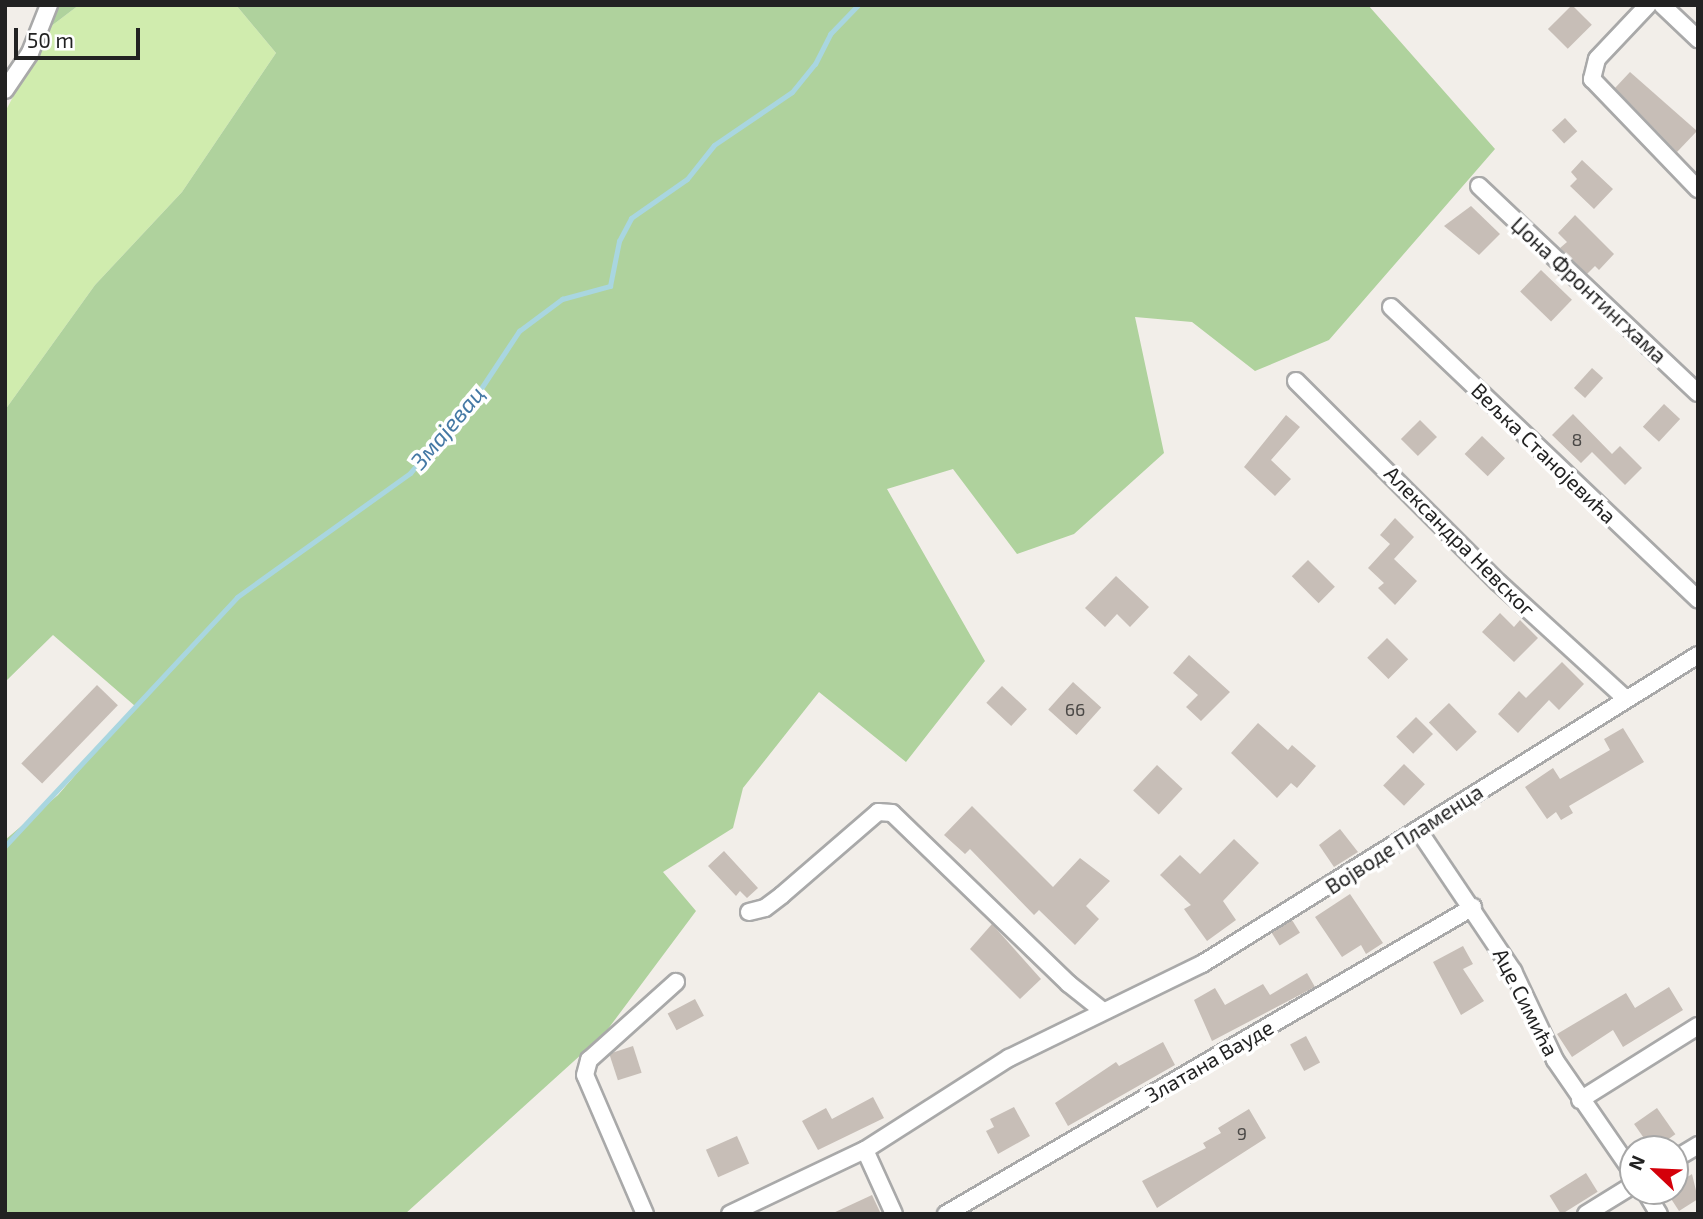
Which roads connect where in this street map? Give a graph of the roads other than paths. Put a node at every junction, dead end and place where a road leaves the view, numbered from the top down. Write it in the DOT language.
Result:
graph roads {
  1 [pos="49,5"];
  2 [pos="1648,5"];
  3 [pos="1662,5"];
  4 [pos="1698,39"];
  5 [pos="5,90"];
  6 [pos="1479,186"];
  7 [pos="1698,189"];
  8 [pos="1391,307"];
  9 [pos="1296,381"];
  10 [pos="1698,393"];
  11 [pos="1698,599"];
  12 [pos="1698,655"];
  13 [pos="1626,699"];
  14 [pos="1419,831"];
  15 [pos="1473,908"];
  16 [pos="749,912"];
  17 [pos="676,982"];
  18 [pos="1103,1011"];
  19 [pos="1698,1026"];
  20 [pos="1580,1100"];
  21 [pos="865,1150"];
  22 [pos="1619,1154"];
  23 [pos="1619,1194"];
  24 [pos="645,1214"];
  25 [pos="730,1214"];
  26 [pos="894,1214"];
  27 [pos="946,1214"];
  28 [pos="1586,1214"];
  1 -- 5 [label="street"];
  2 -- 7 [label="street"];
  3 -- 4 [label="street"];
  6 -- 10 [label="street, Џона Фронтингхама"];
  8 -- 11 [label="street, Вељка Станојевића"];
  9 -- 13 [label="street, Александра Невског"];
  12 -- 13 [label="street, Војводе Пламенца"];
  13 -- 14 [label="street, Војводе Пламенца"];
  14 -- 15 [label="street, Аце Симића"];
  14 -- 18 [label="street, Војводе Пламенца"];
  15 -- 20 [label="street, Аце Симића"];
  15 -- 27 [label="street, Златана Вауде"];
  16 -- 18 [label="street"];
  17 -- 24 [label="street"];
  18 -- 21 [label="street, Војводе Пламенца"];
  19 -- 20 [label="street"];
  20 -- 22 [label="street, Аце Симића"];
  21 -- 25 [label="street, Војводе Пламенца"];
  21 -- 26 [label="street"];
  23 -- 28 [label="street"];
}
